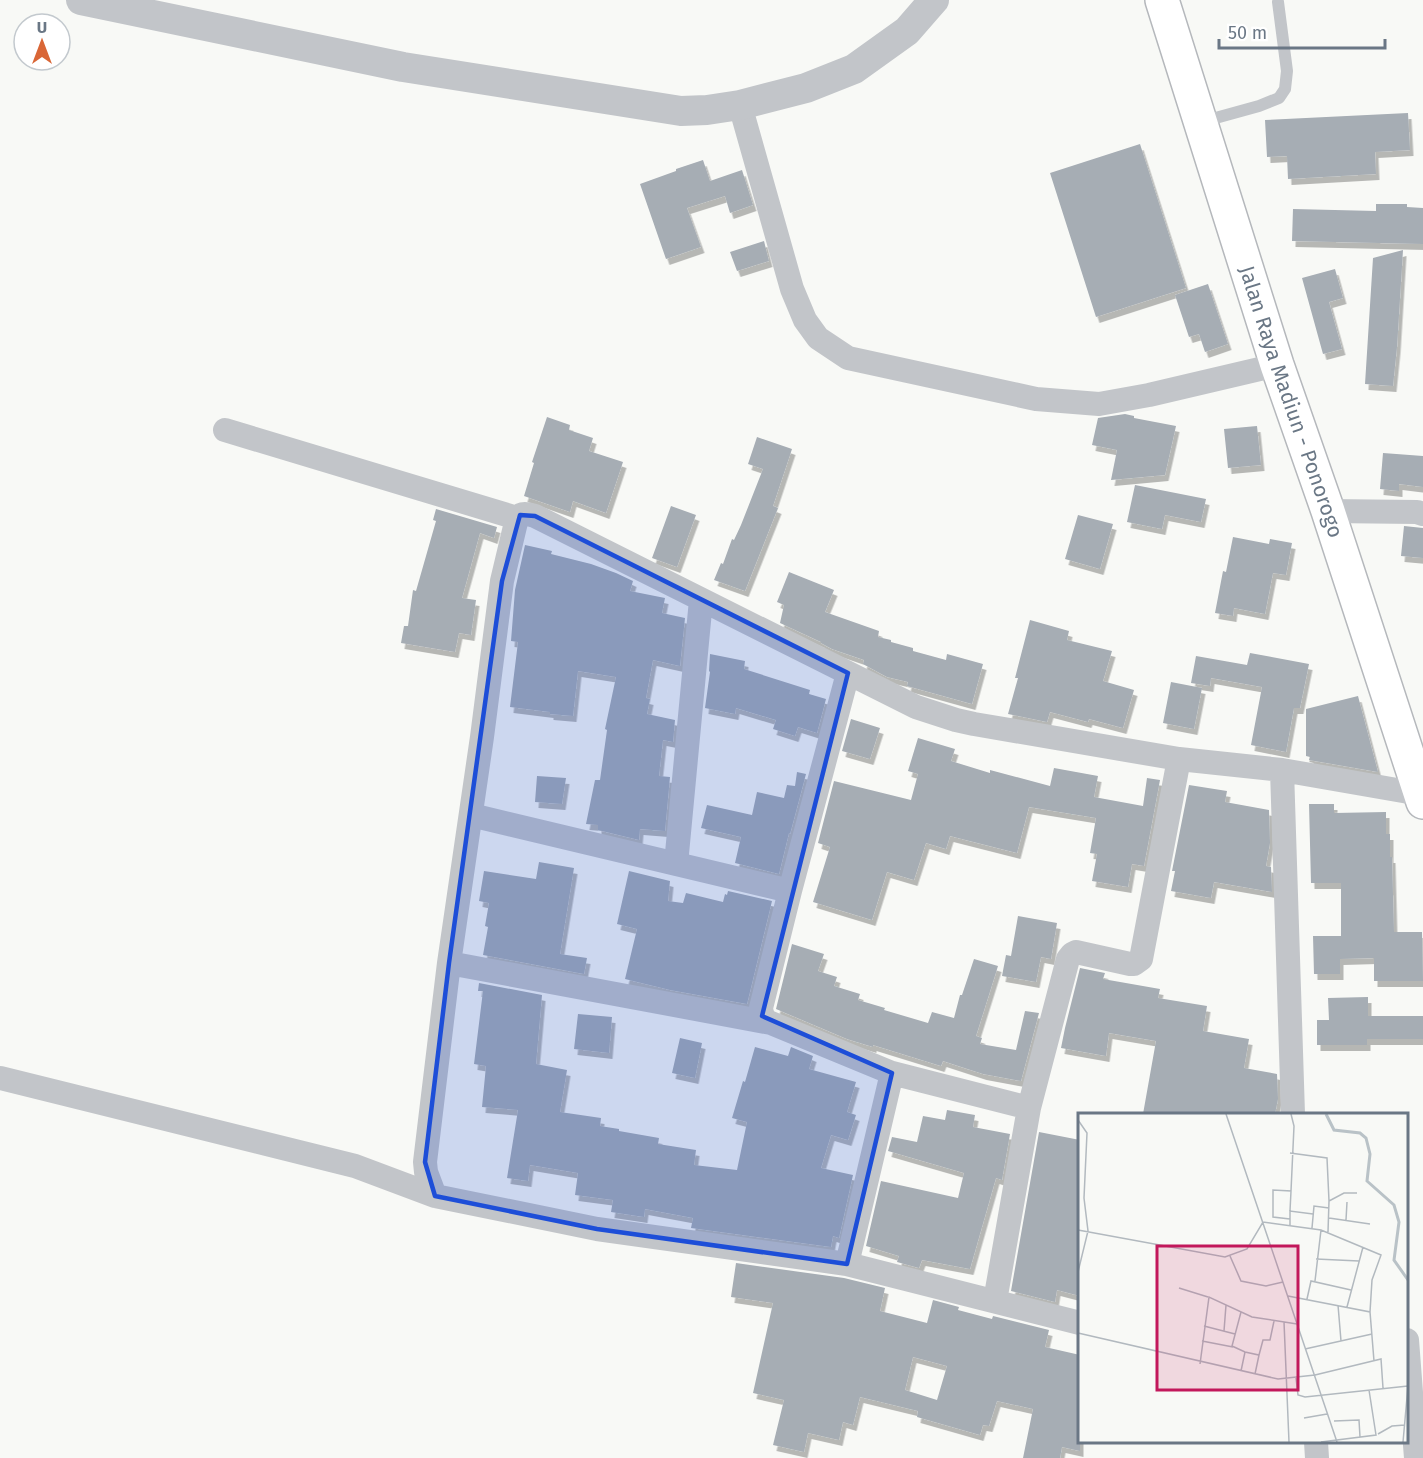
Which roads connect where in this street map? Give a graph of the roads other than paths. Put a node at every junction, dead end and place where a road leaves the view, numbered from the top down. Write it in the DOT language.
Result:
graph roads {
  1 [pos="81,0"];
  2 [pos="934,0"];
  3 [pos="1162,0"];
  4 [pos="1278,2"];
  5 [pos="740,105"];
  6 [pos="1200,122"];
  7 [pos="1277,365"];
  8 [pos="225,430"];
  9 [pos="1328,511"];
  10 [pos="1423,514"];
  11 [pos="517,518"];
  12 [pos="701,600"];
  13 [pos="848,673"];
  14 [pos="1179,759"];
  15 [pos="1282,770"];
  16 [pos="1422,798"];
  17 [pos="471,815"];
  18 [pos="676,864"];
  19 [pos="789,891"];
  20 [pos="449,963"];
  21 [pos="771,1023"];
  22 [pos="892,1072"];
  23 [pos="0,1078"];
  24 [pos="1029,1108"];
  25 [pos="1293,1113"];
  26 [pos="435,1196"];
  27 [pos="847,1264"];
  28 [pos="995,1301"];
  29 [pos="1078,1322"];
  30 [pos="1423,1337"];
  31 [pos="1408,1340"];
  32 [pos="1408,1353"];
  33 [pos="1316,1443"];
  34 [pos="1317,1458"];
  35 [pos="1416,1458"];
  1 -- 5 [label="street"];
  2 -- 5 [label="street"];
  3 -- 6 [label="highway, Jalan Raya Madiun - Ponorogo"];
  4 -- 6 [label="lane"];
  5 -- 7 [label="street"];
  6 -- 7 [label="highway, Jalan Raya Madiun - Ponorogo"];
  7 -- 9 [label="highway, Jalan Raya Madiun - Ponorogo"];
  8 -- 11 [label="street"];
  9 -- 10 [label="street"];
  9 -- 16 [label="highway, Jalan Raya Madiun - Ponorogo"];
  11 -- 12 [label="street"];
  11 -- 17 [label="street"];
  12 -- 13 [label="street"];
  12 -- 18 [label="street"];
  13 -- 14 [label="street"];
  13 -- 19 [label="street"];
  14 -- 15 [label="street"];
  14 -- 24 [label="street"];
  15 -- 16 [label="street"];
  15 -- 25 [label="street"];
  17 -- 18 [label="street"];
  17 -- 20 [label="street"];
  18 -- 19 [label="street"];
  19 -- 21 [label="street"];
  20 -- 21 [label="street"];
  20 -- 26 [label="street"];
  21 -- 22 [label="street"];
  22 -- 24 [label="street"];
  22 -- 27 [label="street"];
  23 -- 26 [label="street"];
  24 -- 28 [label="street"];
  26 -- 27 [label="street"];
  27 -- 28 [label="street"];
  28 -- 29 [label="street"];
  30 -- 31 [label="street"];
  32 -- 35 [label="street"];
  33 -- 34 [label="street"];
}
